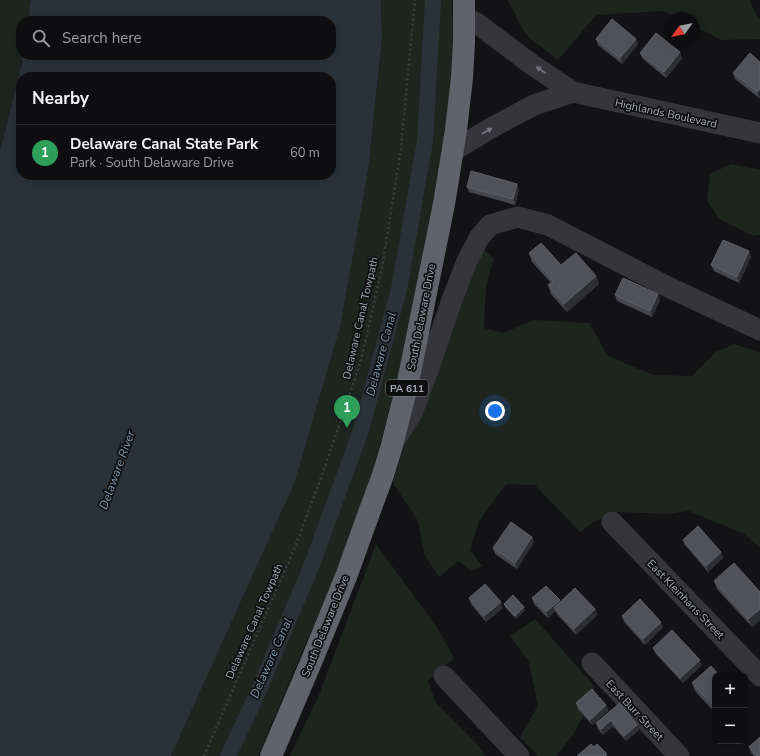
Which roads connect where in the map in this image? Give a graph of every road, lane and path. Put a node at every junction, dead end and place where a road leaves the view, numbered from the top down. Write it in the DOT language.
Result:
graph roads {
  1 [pos="415,0"];
  2 [pos="464,9"];
  3 [pos="573,92"];
  4 [pos="760,133"];
  5 [pos="453,151"];
  6 [pos="760,330"];
  7 [pos="392,445"];
  8 [pos="612,522"];
  9 [pos="592,663"];
  10 [pos="444,676"];
  11 [pos="760,676"];
  12 [pos="204,756"];
  13 [pos="271,756"];
  14 [pos="519,756"];
  15 [pos="679,756"];
  1 -- 12 [label="path, Delaware Canal Towpath"];
  3 -- 2 [label="street, Highlands Boulevard, one-way"];
  2 -- 5 [label="highway, South Delaware Drive / PA 611"];
  3 -- 4 [label="street, Highlands Boulevard"];
  5 -- 3 [label="street, one-way"];
  5 -- 7 [label="highway, South Delaware Drive / PA 611"];
  6 -- 7 [label="street"];
  7 -- 13 [label="highway, South Delaware Drive / PA 611"];
  8 -- 11 [label="street, East Kleinhans Street"];
  9 -- 15 [label="street, East Burr Street"];
  10 -- 14 [label="street"];
}
